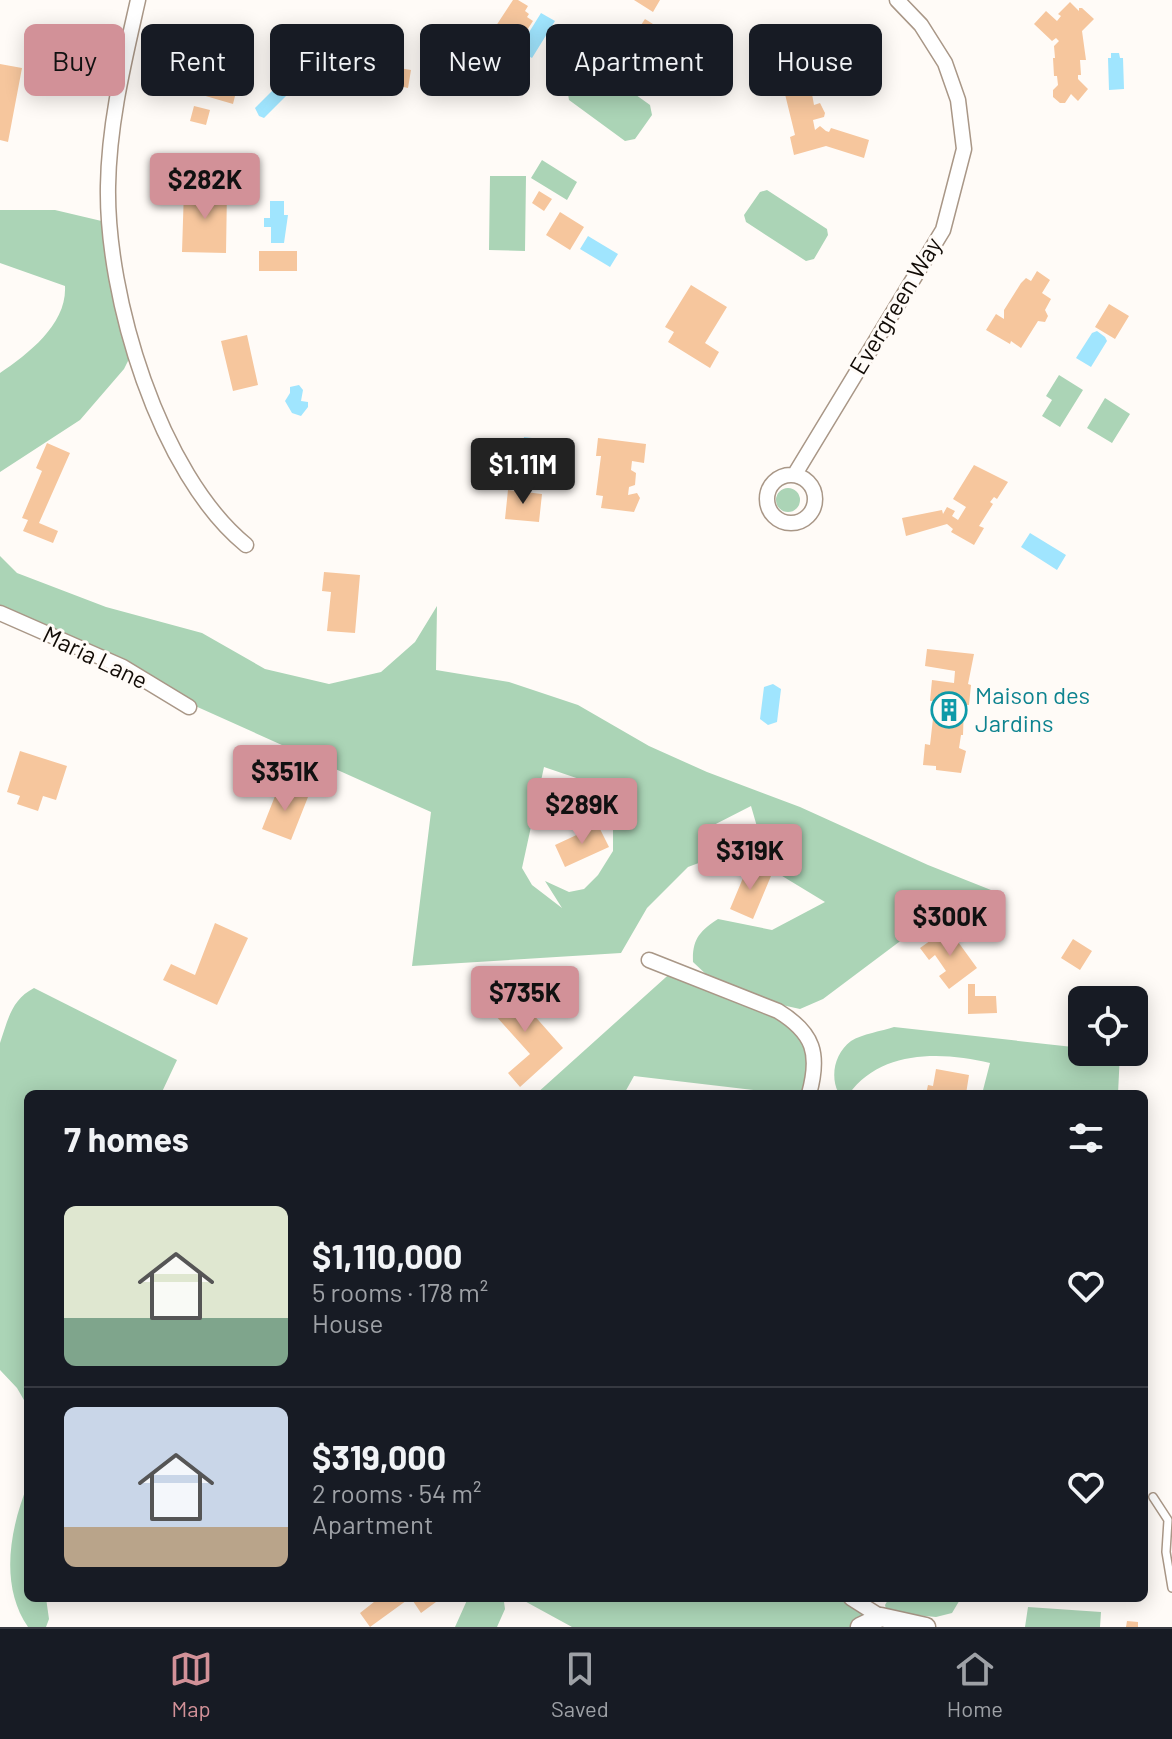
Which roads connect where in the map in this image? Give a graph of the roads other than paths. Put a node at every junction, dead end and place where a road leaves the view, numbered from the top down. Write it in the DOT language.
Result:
graph roads {
  1 [pos="138,0"];
  2 [pos="897,0"];
  3 [pos="795,474"];
  4 [pos="246,545"];
  5 [pos="0,613"];
  6 [pos="189,707"];
  7 [pos="649,960"];
  8 [pos="810,1090"];
  9 [pos="1153,1497"];
  10 [pos="1172,1588"];
  11 [pos="857,1602"];
  12 [pos="881,1617"];
  13 [pos="860,1627"];
  14 [pos="926,1627"];
  1 -- 4 [label="street"];
  2 -- 3 [label="street, Evergreen Way"];
  5 -- 6 [label="street, Maria Lane"];
  7 -- 8 [label="street"];
  9 -- 10 [label="lane"];
  11 -- 12 [label="street"];
  12 -- 13 [label="street"];
  12 -- 14 [label="street"];
}
